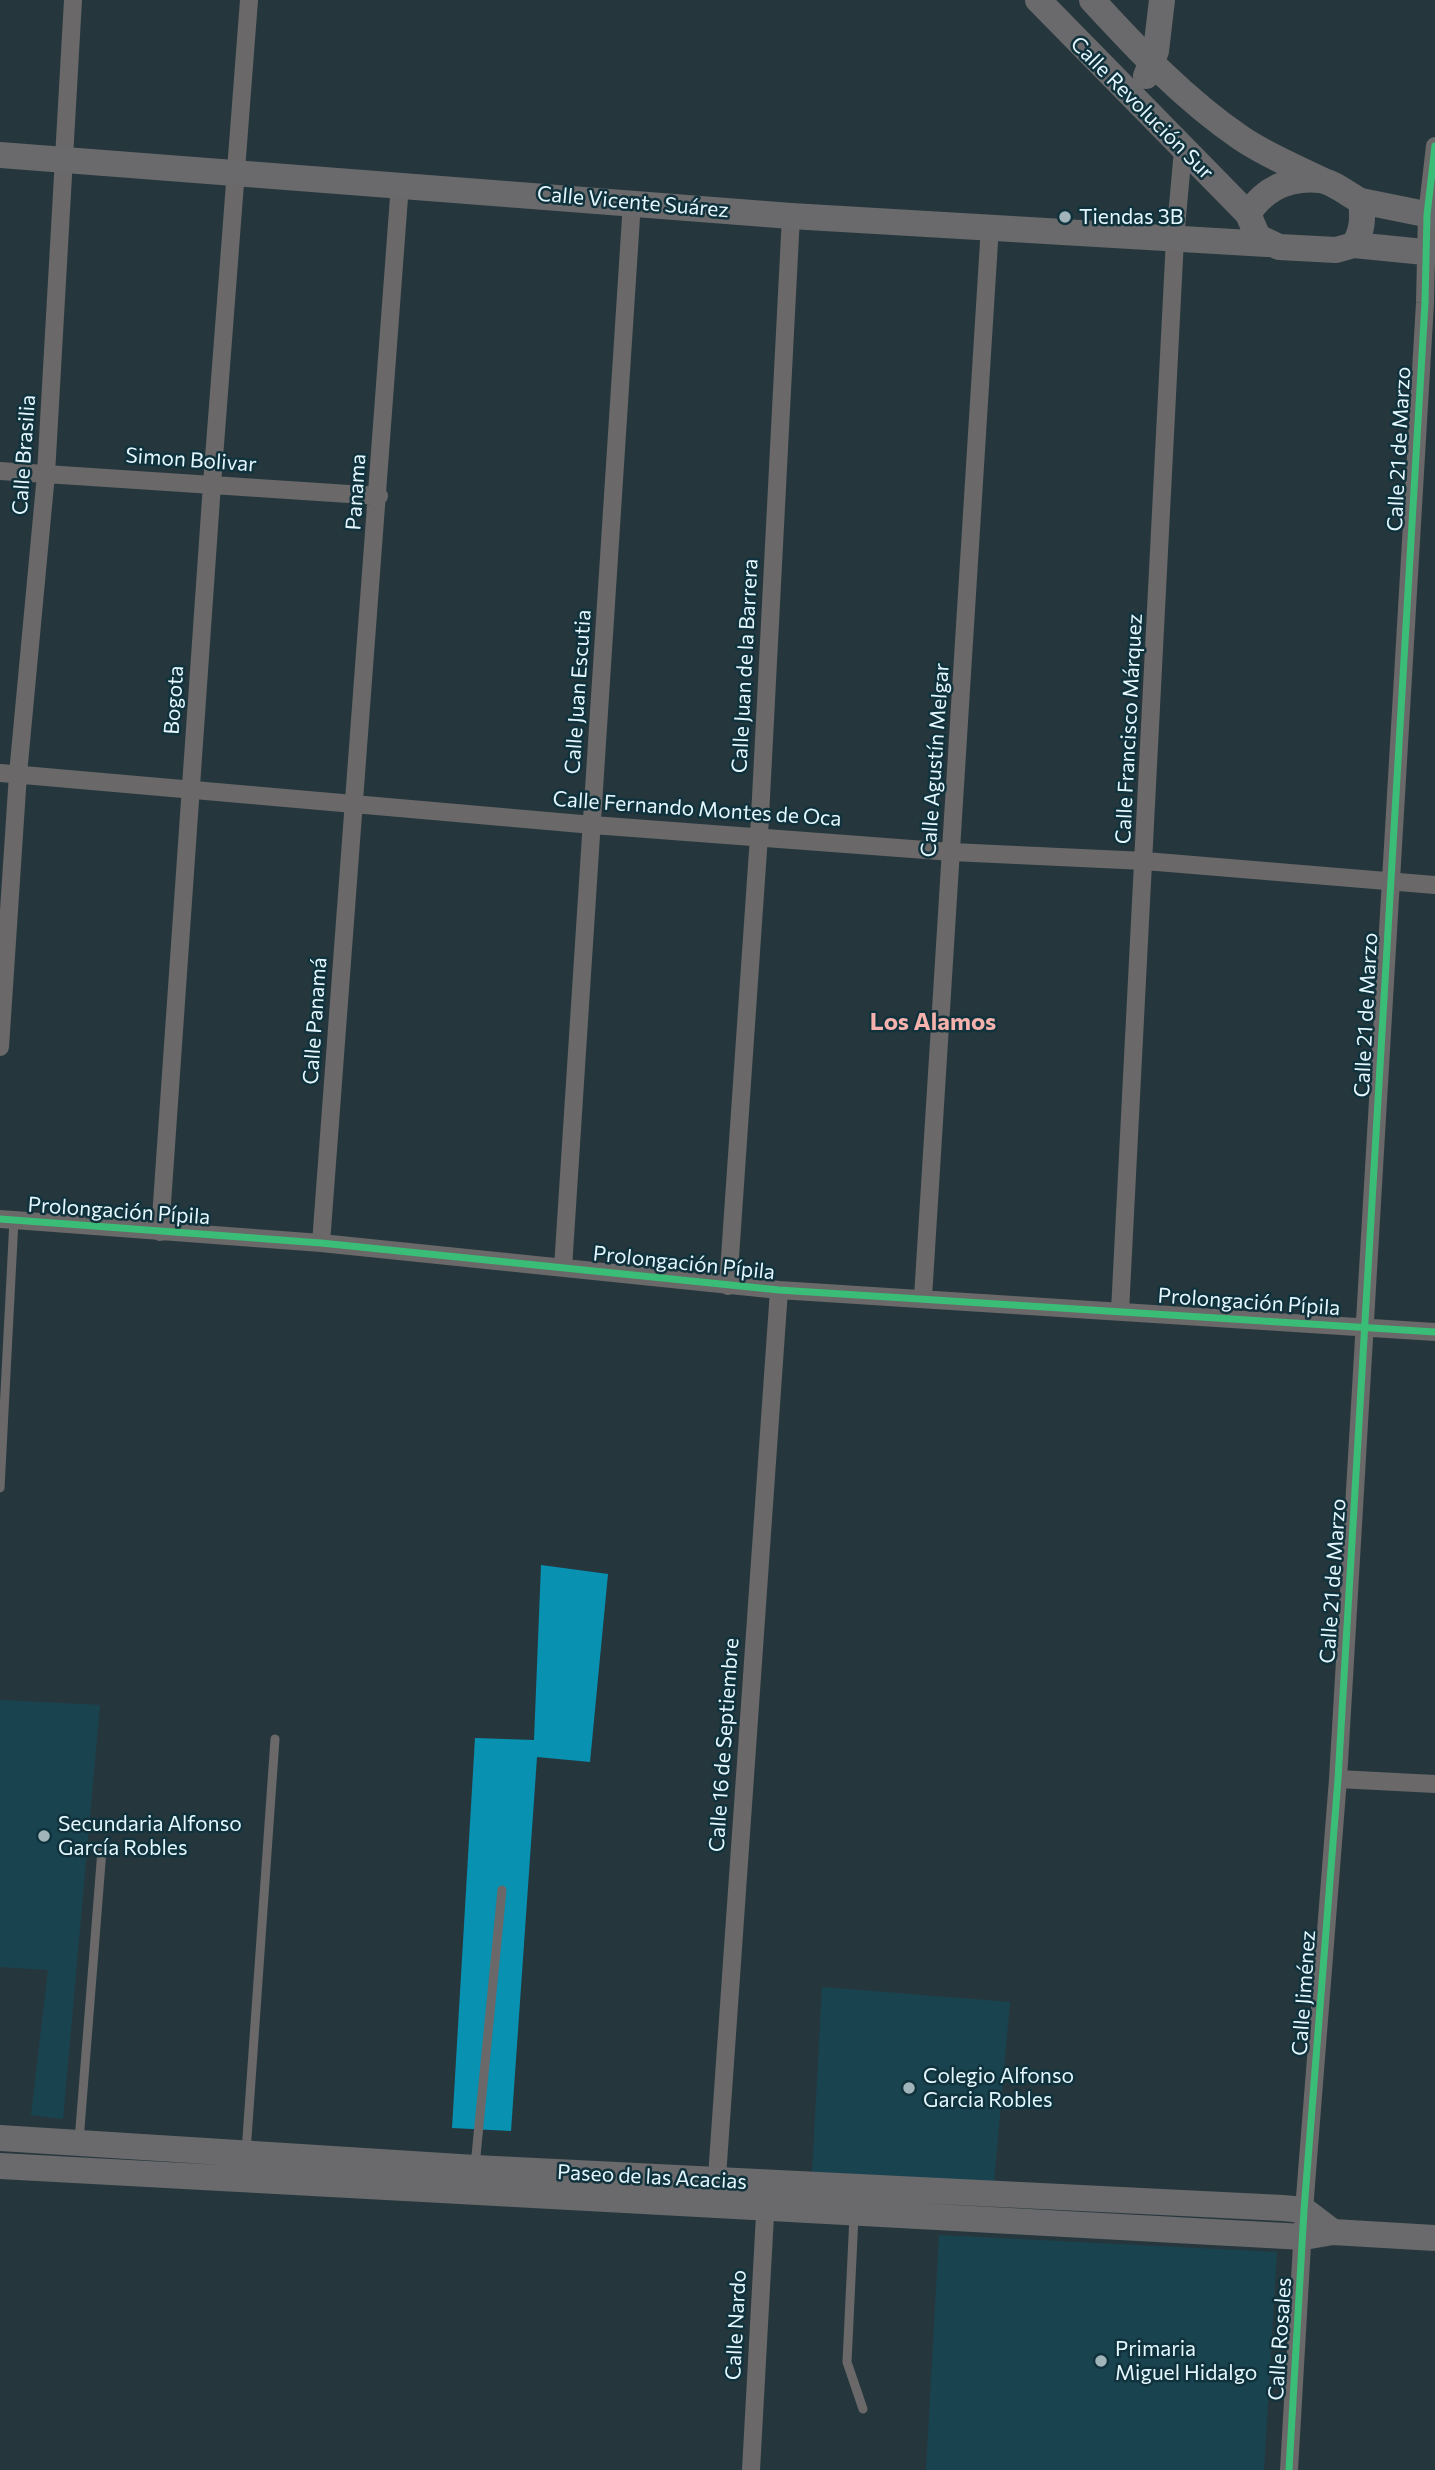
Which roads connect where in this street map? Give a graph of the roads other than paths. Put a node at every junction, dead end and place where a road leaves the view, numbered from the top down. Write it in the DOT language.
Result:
graph roads {
  1 [pos="73,0"];
  2 [pos="249,0"];
  3 [pos="1038,0"];
  4 [pos="1092,0"];
  5 [pos="1162,0"];
  6 [pos="1153,66"];
  7 [pos="1132,99"];
  8 [pos="1435,146"];
  9 [pos="1183,150"];
  10 [pos="0,155"];
  11 [pos="64,160"];
  12 [pos="237,172"];
  13 [pos="1322,180"];
  14 [pos="400,184"];
  15 [pos="1361,201"];
  16 [pos="632,202"];
  17 [pos="1248,214"];
  18 [pos="791,216"];
  19 [pos="1431,216"];
  20 [pos="990,226"];
  21 [pos="1174,239"];
  22 [pos="1267,244"];
  23 [pos="1354,245"];
  24 [pos="1430,253"];
  25 [pos="0,471"];
  26 [pos="46,474"];
  27 [pos="212,484"];
  28 [pos="379,496"];
  29 [pos="0,773"];
  30 [pos="19,775"];
  31 [pos="191,790"];
  32 [pos="354,803"];
  33 [pos="593,825"];
  34 [pos="759,836"];
  35 [pos="952,852"];
  36 [pos="1145,861"];
  37 [pos="1391,883"];
  38 [pos="1435,885"];
  39 [pos="0,1047"];
  40 [pos="7,1220"];
  41 [pos="160,1232"];
  42 [pos="321,1244"];
  43 [pos="564,1268"];
  44 [pos="728,1286"];
  45 [pos="779,1290"];
  46 [pos="923,1297"];
  47 [pos="1120,1311"];
  48 [pos="1366,1327"];
  49 [pos="1435,1332"];
  50 [pos="0,1488"];
  51 [pos="275,1739"];
  52 [pos="1338,1779"];
  53 [pos="1435,1784"];
  54 [pos="102,1850"];
  55 [pos="502,1890"];
  56 [pos="0,2138"];
  57 [pos="79,2143"];
  58 [pos="246,2153"];
  59 [pos="0,2166"];
  60 [pos="475,2168"];
  61 [pos="716,2192"];
  62 [pos="766,2195"];
  63 [pos="1304,2210"];
  64 [pos="855,2211"];
  65 [pos="1333,2232"];
  66 [pos="1304,2237"];
  67 [pos="1435,2238"];
  68 [pos="863,2409"];
  69 [pos="751,2470"];
  70 [pos="1289,2470"];
  1 -- 11 [label="street, Calle Brasilia"];
  2 -- 12 [label="street, Bogota"];
  3 -- 7 [label="street, Calle Revolución Sur"];
  4 -- 6 [label="street, Calle Revolución Sur"];
  5 -- 6 [label="street"];
  6 -- 7 [label="street"];
  6 -- 13 [label="street, Calle Revolución Sur"];
  7 -- 9 [label="street, Calle Revolución Sur"];
  8 -- 19 [label="street, Calle 21 de Marzo"];
  9 -- 17 [label="street, Calle Revolución Sur"];
  9 -- 21 [label="street, Calle Francisco Márquez"];
  10 -- 11 [label="street, Calle Vicente Suárez"];
  11 -- 12 [label="street, Calle Vicente Suárez"];
  11 -- 26 [label="street, Calle Brasilia"];
  12 -- 14 [label="street, Calle Vicente Suárez"];
  12 -- 27 [label="street, Bogota"];
  13 -- 15 [label="street"];
  13 -- 17 [label="street"];
  14 -- 16 [label="street, Calle Vicente Suárez"];
  14 -- 28 [label="street, Panama"];
  15 -- 19 [label="street"];
  15 -- 23 [label="street"];
  16 -- 18 [label="street, Calle Vicente Suárez"];
  16 -- 33 [label="street, Calle Juan Escutia"];
  17 -- 22 [label="street"];
  18 -- 20 [label="street, Calle Vicente Suárez"];
  18 -- 34 [label="street, Calle Juan de la Barrera"];
  19 -- 24 [label="street, Calle 21 de Marzo"];
  20 -- 21 [label="street, Calle Vicente Suárez"];
  20 -- 35 [label="street, Calle Agustín Melgar"];
  21 -- 22 [label="street, Calle Vicente Suárez"];
  21 -- 36 [label="street, Calle Francisco Márquez"];
  22 -- 23 [label="street"];
  23 -- 24 [label="street"];
  24 -- 37 [label="street, Calle 21 de Marzo"];
  25 -- 26 [label="street, Simon Bolivar"];
  26 -- 27 [label="street, Simon Bolivar"];
  26 -- 30 [label="street, Calle Brasilia"];
  27 -- 28 [label="street, Simon Bolivar"];
  27 -- 31 [label="street, Bogota"];
  28 -- 32 [label="street, Panama"];
  29 -- 30 [label="street, Calle Fernando Montes de Oca"];
  30 -- 31 [label="street, Calle Fernando Montes de Oca"];
  30 -- 39 [label="street, Calle Brasilia"];
  31 -- 32 [label="street, Calle Fernando Montes de Oca"];
  31 -- 41 [label="street, Bogota"];
  32 -- 33 [label="street, Calle Fernando Montes de Oca"];
  32 -- 42 [label="street, Calle Panamá"];
  33 -- 34 [label="street, Calle Fernando Montes de Oca"];
  33 -- 43 [label="street, Calle Juan Escutia"];
  34 -- 35 [label="street, Calle Fernando Montes de Oca"];
  34 -- 44 [label="street, Calle Juan de la Barrera"];
  35 -- 36 [label="street, Calle Fernando Montes de Oca"];
  35 -- 46 [label="street, Calle Agustín Melgar"];
  36 -- 37 [label="street, Calle Fernando Montes de Oca"];
  36 -- 47 [label="street, Calle Francisco Márquez"];
  37 -- 38 [label="street, Calle Fernando Montes de Oca"];
  37 -- 48 [label="street, Calle 21 de Marzo"];
  40 -- 41 [label="street, Prolongación Pípila"];
  40 -- 50 [label="lane"];
  41 -- 42 [label="street, Prolongación Pípila"];
  42 -- 43 [label="street, Prolongación Pípila"];
  43 -- 44 [label="street, Prolongación Pípila"];
  44 -- 45 [label="street, Prolongación Pípila"];
  45 -- 46 [label="street, Prolongación Pípila"];
  45 -- 61 [label="street, Calle 16 de Septiembre"];
  46 -- 47 [label="street, Prolongación Pípila"];
  47 -- 48 [label="street, Prolongación Pípila"];
  48 -- 49 [label="street, Prolongación Pípila"];
  48 -- 52 [label="street, Calle 21 de Marzo"];
  51 -- 58 [label="lane"];
  52 -- 53 [label="street"];
  52 -- 63 [label="street, Calle Jiménez"];
  54 -- 57 [label="lane"];
  55 -- 60 [label="lane"];
  56 -- 57 [label="street, Paseo de las Acacias"];
  57 -- 58 [label="street, Paseo de las Acacias"];
  58 -- 60 [label="street, Paseo de las Acacias"];
  59 -- 61 [label="street, Paseo de las Acacias"];
  60 -- 61 [label="street, Paseo de las Acacias"];
  61 -- 62 [label="street, Paseo de las Acacias"];
  62 -- 63 [label="street, Paseo de las Acacias"];
  62 -- 64 [label="street, Paseo de las Acacias"];
  62 -- 69 [label="street, Calle Nardo"];
  63 -- 65 [label="street"];
  63 -- 66 [label="street, Calle Rosales"];
  64 -- 66 [label="street, Paseo de las Acacias"];
  64 -- 68 [label="lane"];
  65 -- 66 [label="street, Paseo de las Acacias"];
  65 -- 67 [label="street, Paseo de las Acacias"];
  66 -- 70 [label="street, Calle Rosales"];
}
